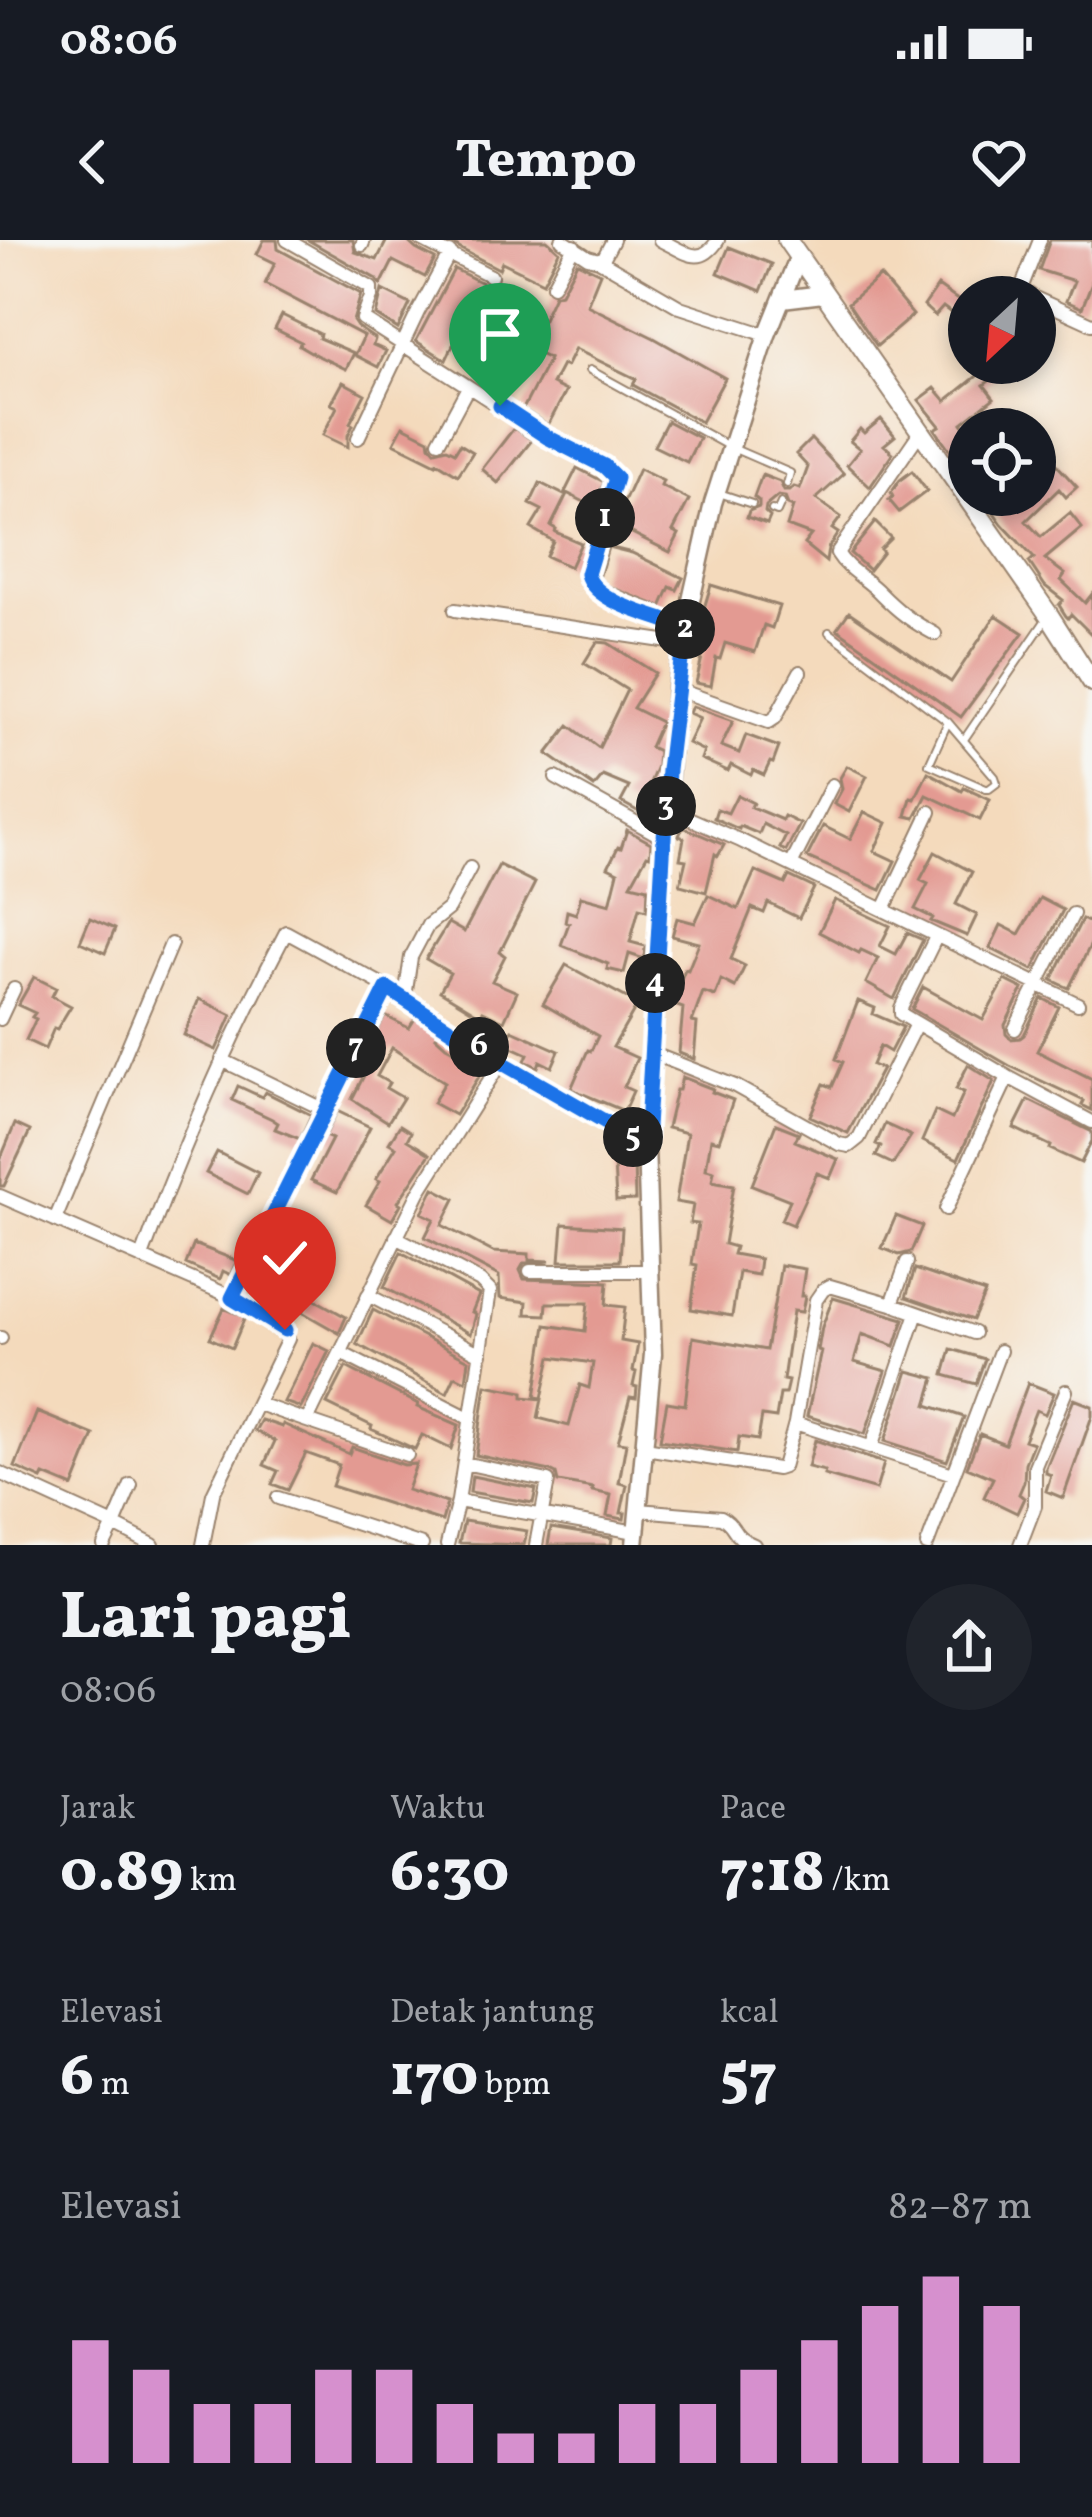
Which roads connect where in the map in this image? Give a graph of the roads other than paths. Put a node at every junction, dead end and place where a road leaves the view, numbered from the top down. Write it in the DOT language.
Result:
graph roads {
  1 [pos="287,240"];
  2 [pos="421,240"];
  3 [pos="613,240"];
  4 [pos="660,240"];
  5 [pos="718,240"];
  6 [pos="787,240"];
  7 [pos="1040,240"];
  8 [pos="568,243"];
  9 [pos="444,247"];
  10 [pos="799,258"];
  11 [pos="599,260"];
  12 [pos="491,276"];
  13 [pos="1026,276"];
  14 [pos="553,285"];
  15 [pos="823,294"];
  16 [pos="782,299"];
  17 [pos="1056,307"];
  18 [pos="1091,322"];
  19 [pos="767,335"];
  20 [pos="404,345"];
  21 [pos="590,370"];
  22 [pos="468,387"];
  23 [pos="920,432"];
  24 [pos="358,438"];
  25 [pos="439,441"];
  26 [pos="730,447"];
  27 [pos="787,484"];
  28 [pos="716,491"];
  29 [pos="781,502"];
  30 [pos="752,504"];
  31 [pos="772,510"];
  32 [pos="455,610"];
  33 [pos="1049,615"];
  34 [pos="829,632"];
  35 [pos="935,634"];
  36 [pos="684,635"];
  37 [pos="1089,668"];
  38 [pos="800,671"];
  39 [pos="676,689"];
  40 [pos="948,722"];
  41 [pos="964,738"];
  42 [pos="556,778"];
  43 [pos="832,785"];
  44 [pos="666,808"];
  45 [pos="930,812"];
  46 [pos="664,838"];
  47 [pos="791,865"];
  48 [pos="470,868"];
  49 [pos="884,909"];
  50 [pos="1073,914"];
  51 [pos="936,937"];
  52 [pos="171,944"];
  53 [pos="1038,985"];
  54 [pos="14,988"];
  55 [pos="387,988"];
  56 [pos="405,997"];
  57 [pos="1078,1004"];
  58 [pos="0,1019"];
  59 [pos="916,1024"];
  60 [pos="1016,1029"];
  61 [pos="651,1053"];
  62 [pos="222,1060"];
  63 [pos="501,1062"];
  64 [pos="1009,1077"];
  65 [pos="325,1110"];
  66 [pos="1092,1122"];
  67 [pos="646,1145"];
  68 [pos="0,1196"];
  69 [pos="946,1209"];
  70 [pos="55,1220"];
  71 [pos="396,1237"];
  72 [pos="142,1257"];
  73 [pos="907,1262"];
  74 [pos="530,1271"];
  75 [pos="651,1271"];
  76 [pos="368,1295"];
  77 [pos="232,1298"];
  78 [pos="892,1304"];
  79 [pos="917,1313"];
  80 [pos="974,1333"];
  81 [pos="1000,1351"];
  82 [pos="341,1353"];
  83 [pos="481,1354"];
  84 [pos="1066,1391"];
  85 [pos="258,1404"];
  86 [pos="471,1419"];
  87 [pos="308,1421"];
  88 [pos="795,1424"];
  89 [pos="645,1448"];
  90 [pos="871,1448"];
  91 [pos="407,1455"];
  92 [pos="464,1463"];
  93 [pos="0,1473"];
  94 [pos="953,1474"];
  95 [pos="131,1484"];
  96 [pos="278,1498"];
  97 [pos="458,1502"];
  98 [pos="639,1510"];
  99 [pos="543,1518"];
  100 [pos="114,1526"];
  101 [pos="635,1539"];
  102 [pos="405,1542"];
  103 [pos="747,1542"];
  104 [pos="104,1545"];
  105 [pos="153,1545"];
  106 [pos="202,1545"];
  107 [pos="422,1545"];
  108 [pos="447,1545"];
  109 [pos="536,1545"];
  110 [pos="927,1545"];
  111 [pos="1020,1545"];
  1 -- 20 [label="street"];
  2 -- 9 [label="street"];
  3 -- 11 [label="street"];
  4 -- 5 [label="street"];
  6 -- 10 [label="main road"];
  7 -- 13 [label="street"];
  8 -- 11 [label="street"];
  8 -- 14 [label="street"];
  9 -- 12 [label="street"];
  9 -- 20 [label="street"];
  10 -- 15 [label="main road"];
  10 -- 16 [label="main road"];
  11 -- 19 [label="street"];
  15 -- 16 [label="main road"];
  15 -- 23 [label="main road"];
  16 -- 19 [label="main road"];
  17 -- 18 [label="street"];
  19 -- 26 [label="main road"];
  20 -- 22 [label="street"];
  20 -- 24 [label="street"];
  21 -- 26 [label="lane"];
  22 -- 25 [label="street"];
  22 -- 36 [label="street"];
  23 -- 33 [label="main road"];
  23 -- 35 [label="street"];
  26 -- 27 [label="lane"];
  26 -- 28 [label="main road"];
  28 -- 30 [label="lane"];
  28 -- 36 [label="main road"];
  29 -- 31 [label="lane"];
  32 -- 36 [label="street"];
  33 -- 37 [label="main road"];
  33 -- 41 [label="lane"];
  34 -- 40 [label="lane"];
  36 -- 39 [label="main road"];
  38 -- 39 [label="street"];
  39 -- 44 [label="main road"];
  40 -- 41 [label="lane"];
  40 -- 41 [label="lane"];
  42 -- 46 [label="street"];
  43 -- 47 [label="street"];
  44 -- 46 [label="main road"];
  44 -- 47 [label="street"];
  45 -- 49 [label="street"];
  46 -- 61 [label="main road"];
  47 -- 49 [label="street"];
  48 -- 56 [label="street"];
  49 -- 51 [label="street"];
  50 -- 53 [label="street"];
  51 -- 53 [label="street"];
  51 -- 59 [label="street"];
  52 -- 70 [label="street"];
  53 -- 57 [label="street"];
  53 -- 60 [label="street"];
  54 -- 58 [label="street"];
  55 -- 56 [label="street"];
  55 -- 62 [label="street"];
  55 -- 65 [label="street"];
  56 -- 63 [label="street"];
  59 -- 61 [label="street"];
  59 -- 64 [label="street"];
  61 -- 67 [label="main road"];
  62 -- 65 [label="street"];
  62 -- 72 [label="street"];
  63 -- 67 [label="street"];
  63 -- 71 [label="street"];
  64 -- 66 [label="street"];
  64 -- 69 [label="street"];
  65 -- 77 [label="street"];
  67 -- 75 [label="main road"];
  68 -- 70 [label="street"];
  70 -- 72 [label="street"];
  71 -- 76 [label="street"];
  71 -- 83 [label="street"];
  72 -- 77 [label="street"];
  73 -- 78 [label="street"];
  74 -- 75 [label="street"];
  75 -- 89 [label="main road"];
  76 -- 82 [label="street"];
  76 -- 83 [label="street"];
  77 -- 85 [label="street"];
  78 -- 79 [label="street"];
  78 -- 88 [label="street"];
  79 -- 80 [label="street"];
  79 -- 90 [label="street"];
  81 -- 94 [label="street"];
  82 -- 86 [label="street"];
  82 -- 87 [label="street"];
  83 -- 86 [label="street"];
  84 -- 111 [label="street"];
  85 -- 87 [label="street"];
  85 -- 106 [label="street"];
  86 -- 92 [label="street"];
  87 -- 91 [label="street"];
  88 -- 89 [label="street"];
  88 -- 90 [label="street"];
  89 -- 98 [label="main road"];
  90 -- 94 [label="street"];
  92 -- 97 [label="street"];
  92 -- 99 [label="street"];
  93 -- 100 [label="street"];
  94 -- 110 [label="street"];
  95 -- 100 [label="street"];
  96 -- 102 [label="street"];
  97 -- 99 [label="street"];
  97 -- 108 [label="street"];
  98 -- 101 [label="main road"];
  98 -- 103 [label="street"];
  99 -- 101 [label="street"];
  99 -- 109 [label="street"];
  100 -- 104 [label="street"];
  100 -- 105 [label="street"];
  102 -- 107 [label="street"];
}
